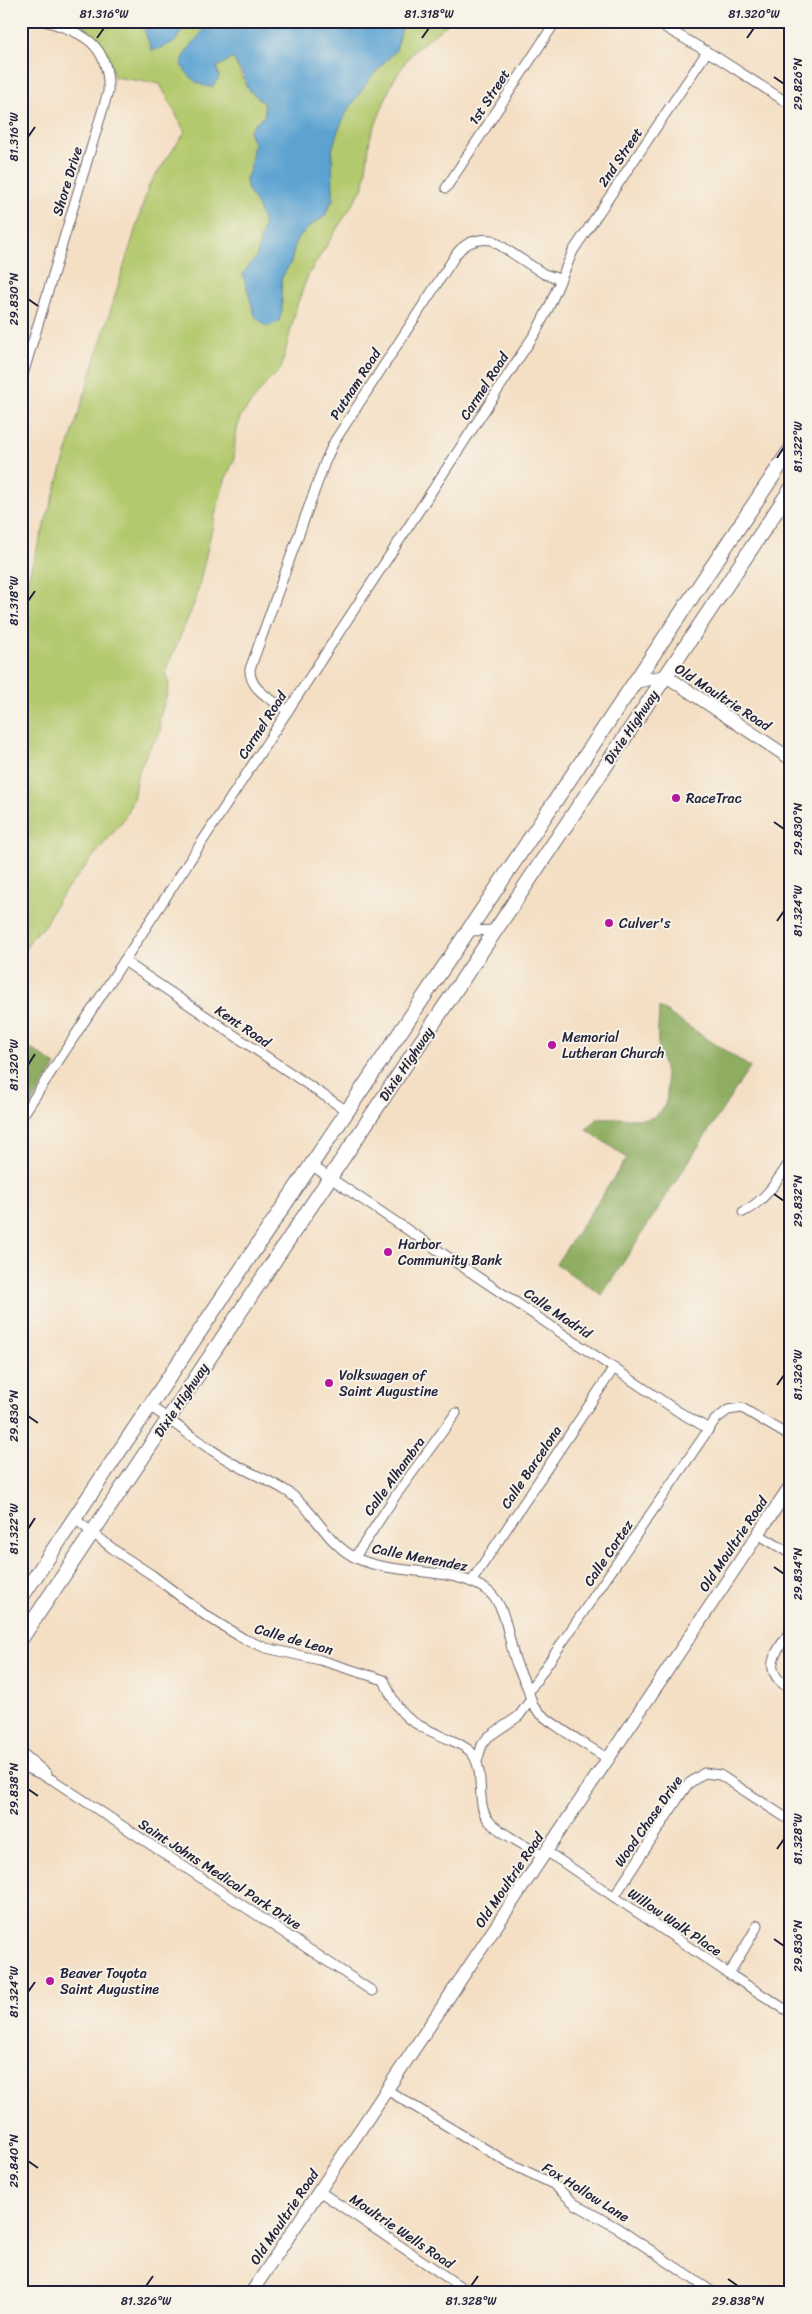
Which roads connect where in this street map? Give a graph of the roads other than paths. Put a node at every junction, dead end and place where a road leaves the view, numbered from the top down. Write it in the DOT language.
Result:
graph roads {
  1 [pos="44,21"];
  2 [pos="556,21"];
  3 [pos="654,21"];
  4 [pos="707,52"];
  5 [pos="791,105"];
  6 [pos="446,188"];
  7 [pos="560,279"];
  8 [pos="21,381"];
  9 [pos="791,449"];
  10 [pos="791,489"];
  11 [pos="666,676"];
  12 [pos="635,682"];
  13 [pos="288,711"];
  14 [pos="791,759"];
  15 [pos="496,930"];
  16 [pos="468,931"];
  17 [pos="124,961"];
  18 [pos="347,1111"];
  19 [pos="21,1118"];
  20 [pos="791,1160"];
  21 [pos="311,1165"];
  22 [pos="330,1178"];
  23 [pos="743,1212"];
  24 [pos="614,1368"];
  25 [pos="150,1406"];
  26 [pos="456,1413"];
  27 [pos="168,1419"];
  28 [pos="709,1429"];
  29 [pos="791,1437"];
  30 [pos="791,1485"];
  31 [pos="75,1519"];
  32 [pos="92,1532"];
  33 [pos="758,1534"];
  34 [pos="791,1554"];
  35 [pos="355,1557"];
  36 [pos="471,1582"];
  37 [pos="21,1598"];
  38 [pos="791,1630"];
  39 [pos="21,1639"];
  40 [pos="791,1690"];
  41 [pos="530,1695"];
  42 [pos="21,1752"];
  43 [pos="608,1759"];
  44 [pos="477,1761"];
  45 [pos="21,1765"];
  46 [pos="53,1780"];
  47 [pos="791,1821"];
  48 [pos="545,1854"];
  49 [pos="614,1897"];
  50 [pos="758,1925"];
  51 [pos="729,1974"];
  52 [pos="372,1991"];
  53 [pos="791,2013"];
  54 [pos="387,2090"];
  55 [pos="319,2191"];
  56 [pos="251,2293"];
  57 [pos="470,2293"];
  58 [pos="714,2293"];
  1 -- 8 [label="street, Shore Drive"];
  2 -- 6 [label="street, 1st Street"];
  3 -- 4 [label="street"];
  4 -- 5 [label="street"];
  4 -- 7 [label="street, 2nd Street"];
  7 -- 13 [label="street, Carmel Road"];
  7 -- 13 [label="street, Putnam Road"];
  9 -- 12 [label="main road"];
  10 -- 11 [label="main road, Dixie Highway"];
  11 -- 12 [label="main road, Old Moultrie Road"];
  11 -- 14 [label="main road, Old Moultrie Road"];
  11 -- 15 [label="main road, Dixie Highway"];
  12 -- 16 [label="main road"];
  13 -- 17 [label="street, Carmel Road"];
  15 -- 16 [label="street"];
  15 -- 22 [label="main road, Dixie Highway"];
  16 -- 18 [label="main road"];
  17 -- 18 [label="street, Kent Road"];
  17 -- 19 [label="street, Carmel Road"];
  18 -- 21 [label="main road"];
  20 -- 23 [label="street"];
  21 -- 22 [label="street, Calle Madrid"];
  21 -- 25 [label="main road"];
  22 -- 24 [label="street, Calle Madrid"];
  22 -- 27 [label="main road, Dixie Highway"];
  24 -- 28 [label="street, Calle Madrid"];
  24 -- 36 [label="street, Calle Barcelona"];
  25 -- 27 [label="street, Calle Menendez"];
  25 -- 31 [label="main road"];
  26 -- 35 [label="street, Calle Alhambra"];
  27 -- 32 [label="main road, Dixie Highway"];
  27 -- 35 [label="street, Calle Menendez"];
  28 -- 29 [label="street"];
  28 -- 41 [label="street, Calle Cortez"];
  30 -- 33 [label="main road, Old Moultrie Road"];
  31 -- 32 [label="street, Calle de Leon"];
  31 -- 37 [label="main road"];
  32 -- 39 [label="main road, Dixie Highway"];
  32 -- 44 [label="street, Calle de Leon"];
  33 -- 34 [label="street"];
  33 -- 43 [label="main road, Old Moultrie Road"];
  35 -- 36 [label="street, Calle Menendez"];
  36 -- 41 [label="street, Calle Menendez"];
  38 -- 40 [label="street"];
  41 -- 43 [label="street, Calle Menendez"];
  41 -- 44 [label="street"];
  42 -- 46 [label="street, Saint Johns Medical Park Drive"];
  43 -- 48 [label="main road, Old Moultrie Road"];
  44 -- 48 [label="street"];
  45 -- 46 [label="street, Saint Johns Medical Park Drive"];
  46 -- 52 [label="street, Saint Johns Medical Park Drive"];
  47 -- 49 [label="street, Wood Chase Drive"];
  48 -- 49 [label="street, Willow Walk Place"];
  48 -- 54 [label="main road, Old Moultrie Road"];
  49 -- 51 [label="street, Willow Walk Place"];
  50 -- 51 [label="street"];
  51 -- 53 [label="street, Willow Walk Place"];
  54 -- 55 [label="main road, Old Moultrie Road"];
  54 -- 58 [label="street, Fox Hollow Lane"];
  55 -- 56 [label="main road, Old Moultrie Road"];
  55 -- 57 [label="street, Moultrie Wells Road"];
}
